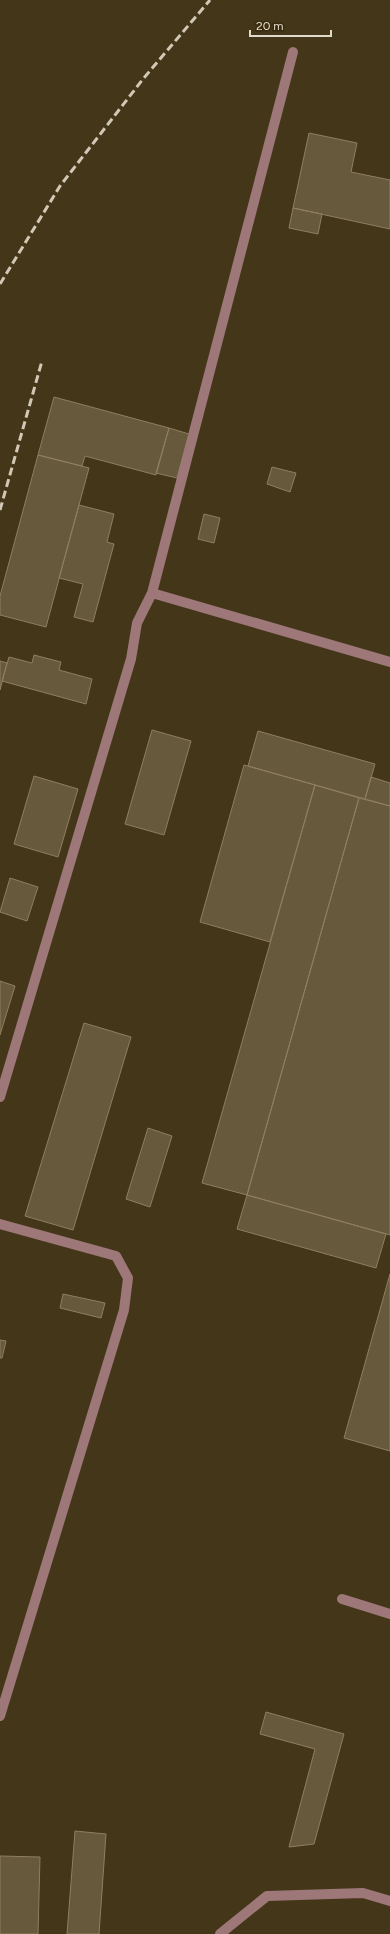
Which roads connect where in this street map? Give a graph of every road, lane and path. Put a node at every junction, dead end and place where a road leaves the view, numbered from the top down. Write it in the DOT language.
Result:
graph roads {
  1 [pos="294,52"];
  2 [pos="152,593"];
  3 [pos="390,662"];
  4 [pos="0,1097"];
  5 [pos="0,1224"];
  6 [pos="342,1599"];
  7 [pos="390,1614"];
  8 [pos="0,1716"];
  9 [pos="390,1900"];
  10 [pos="220,1934"];
  1 -- 2 [label="street"];
  2 -- 3 [label="street"];
  2 -- 4 [label="street"];
  5 -- 8 [label="street"];
  6 -- 7 [label="street"];
  9 -- 10 [label="street"];
}
